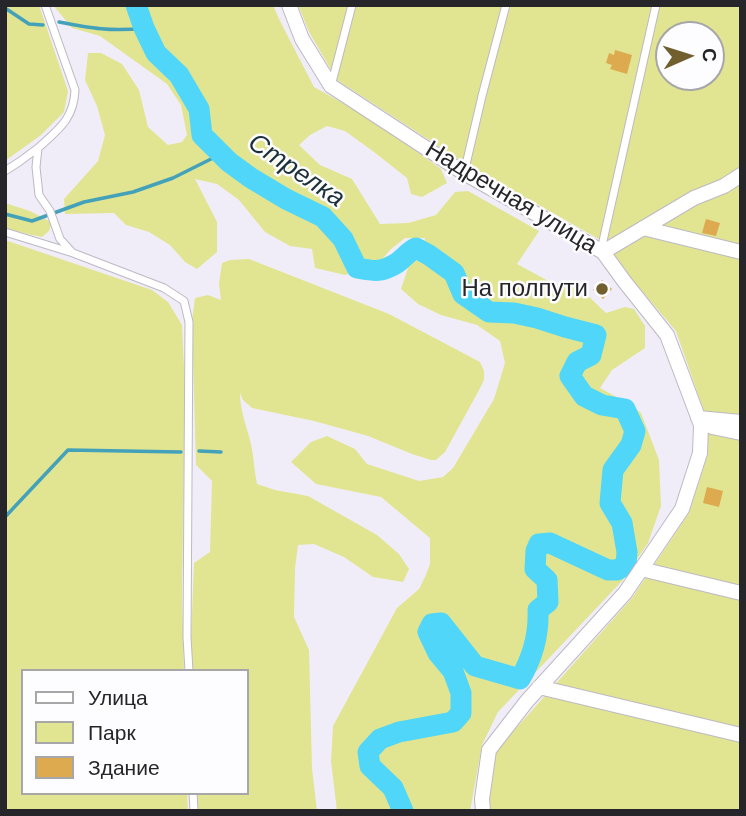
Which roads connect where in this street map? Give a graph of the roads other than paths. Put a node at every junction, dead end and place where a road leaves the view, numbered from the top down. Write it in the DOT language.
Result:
graph roads {
  1 [pos="45,5"];
  2 [pos="289,5"];
  3 [pos="352,5"];
  4 [pos="506,5"];
  5 [pos="656,5"];
  6 [pos="331,86"];
  7 [pos="38,148"];
  8 [pos="5,171"];
  9 [pos="464,173"];
  10 [pos="741,175"];
  11 [pos="643,228"];
  12 [pos="5,232"];
  13 [pos="602,251"];
  14 [pos="73,253"];
  15 [pos="741,253"];
  16 [pos="699,421"];
  17 [pos="741,422"];
  18 [pos="741,433"];
  19 [pos="641,569"];
  20 [pos="741,593"];
  21 [pos="189,669"];
  22 [pos="540,687"];
  23 [pos="741,735"];
  24 [pos="483,811"];
  1 -- 7 [label="lane"];
  2 -- 6 [label="street, Надречная улица"];
  3 -- 6 [label="lane"];
  4 -- 9 [label="lane"];
  5 -- 13 [label="lane"];
  6 -- 9 [label="street, Надречная улица"];
  7 -- 8 [label="lane"];
  7 -- 14 [label="lane"];
  9 -- 13 [label="street, Надречная улица"];
  10 -- 11 [label="street"];
  11 -- 13 [label="street"];
  11 -- 15 [label="street"];
  12 -- 14 [label="lane"];
  13 -- 16 [label="street, Надречная улица"];
  14 -- 21 [label="lane"];
  16 -- 17 [label="street"];
  16 -- 18 [label="street"];
  16 -- 19 [label="street, Надречная улица"];
  19 -- 20 [label="street"];
  19 -- 22 [label="street, Надречная улица"];
  22 -- 23 [label="street"];
  22 -- 24 [label="street, Надречная улица"];
}
